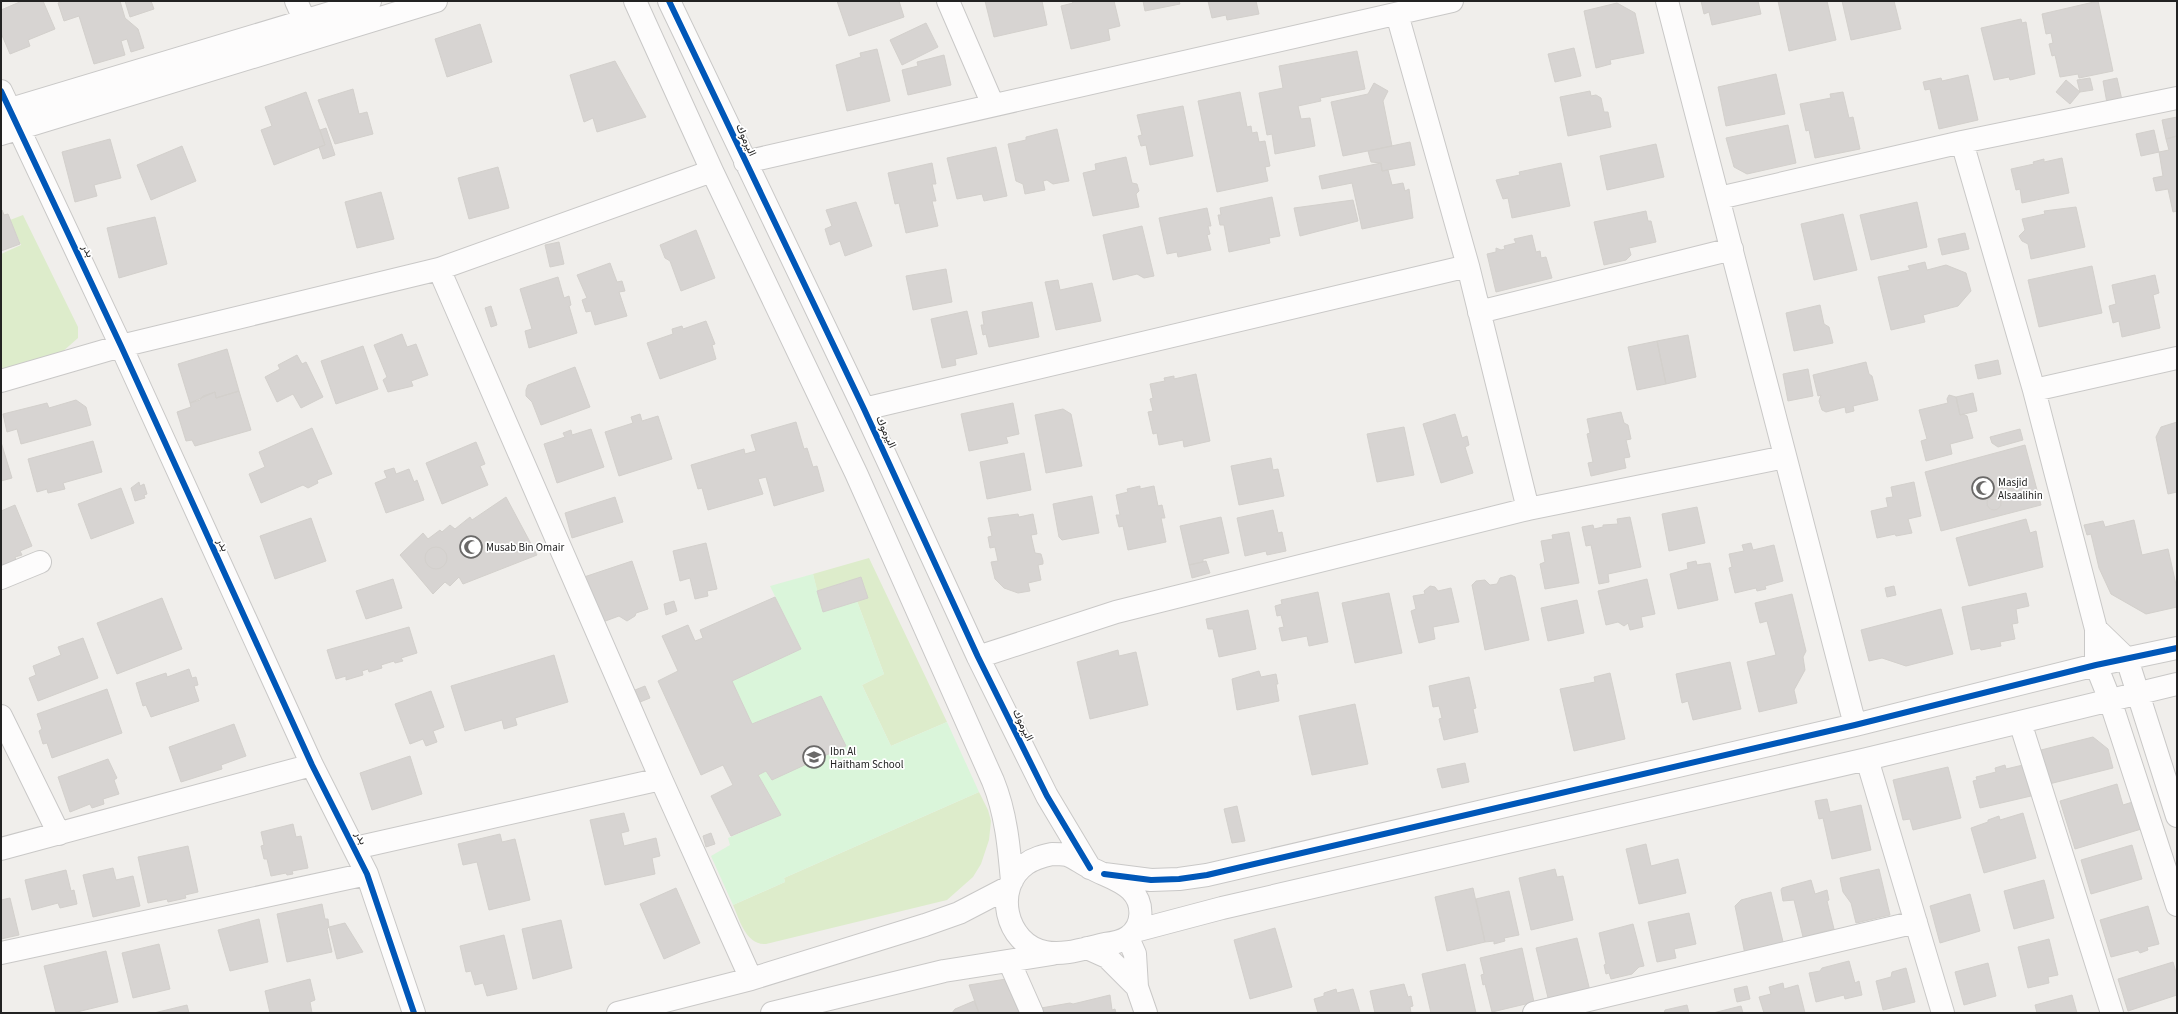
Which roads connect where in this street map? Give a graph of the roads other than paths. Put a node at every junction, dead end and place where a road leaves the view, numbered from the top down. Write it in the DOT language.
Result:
graph roads {
  1 [pos="296,1"];
  2 [pos="370,1"];
  3 [pos="436,1"];
  4 [pos="635,1"];
  5 [pos="669,1"];
  6 [pos="948,1"];
  7 [pos="1452,1"];
  8 [pos="1667,1"];
  9 [pos="1397,14"];
  10 [pos="305,21"];
  11 [pos="2177,98"];
  12 [pos="4,104"];
  13 [pos="993,105"];
  14 [pos="10,131"];
  15 [pos="1962,142"];
  16 [pos="745,162"];
  17 [pos="712,171"];
  18 [pos="1719,198"];
  19 [pos="1732,249"];
  20 [pos="1468,266"];
  21 [pos="440,269"];
  22 [pos="1479,312"];
  23 [pos="121,346"];
  24 [pos="2177,358"];
  25 [pos="1,381"];
  26 [pos="2034,390"];
  27 [pos="864,409"];
  28 [pos="1785,458"];
  29 [pos="1528,509"];
  30 [pos="40,562"];
  31 [pos="1,578"];
  32 [pos="2096,629"];
  33 [pos="2177,648"];
  34 [pos="978,657"];
  35 [pos="2127,659"];
  36 [pos="2096,665"];
  37 [pos="2177,684"];
  38 [pos="2138,693"];
  39 [pos="2110,700"];
  40 [pos="1,716"];
  41 [pos="2020,722"];
  42 [pos="1855,725"];
  43 [pos="1867,759"];
  44 [pos="312,765"];
  45 [pos="661,779"];
  46 [pos="2177,816"];
  47 [pos="59,834"];
  48 [pos="355,848"];
  49 [pos="1,849"];
  50 [pos="1097,871"];
  51 [pos="367,874"];
  52 [pos="1010,884"];
  53 [pos="2177,905"];
  54 [pos="1916,922"];
  55 [pos="1131,934"];
  56 [pos="1087,948"];
  57 [pos="1,953"];
  58 [pos="1060,953"];
  59 [pos="1009,961"];
  60 [pos="751,979"];
  61 [pos="1137,987"];
  62 [pos="801,1010"];
  63 [pos="414,1013"];
  64 [pos="618,1013"];
  65 [pos="772,1013"];
  66 [pos="1032,1013"];
  67 [pos="1146,1013"];
  68 [pos="1534,1013"];
  69 [pos="1943,1013"];
  70 [pos="2112,1013"];
  1 -- 10 [label="street"];
  2 -- 10 [label="street"];
  3 -- 14 [label="street"];
  4 -- 17 [label="street"];
  5 -- 16 [label="street, اليرموك"];
  6 -- 13 [label="street"];
  7 -- 9 [label="street"];
  8 -- 18 [label="street"];
  9 -- 13 [label="street"];
  9 -- 20 [label="street"];
  10 -- 12 [label="street"];
  11 -- 15 [label="street"];
  12 -- 14 [label="street, بدر"];
  13 -- 16 [label="street"];
  14 -- 23 [label="street, بدر"];
  15 -- 18 [label="street"];
  15 -- 26 [label="street"];
  16 -- 27 [label="street, اليرموك"];
  17 -- 21 [label="street"];
  17 -- 52 [label="street"];
  18 -- 19 [label="street"];
  19 -- 22 [label="street"];
  19 -- 28 [label="street"];
  20 -- 22 [label="street"];
  20 -- 27 [label="street"];
  21 -- 23 [label="street"];
  21 -- 45 [label="street"];
  22 -- 29 [label="street"];
  23 -- 25 [label="street"];
  23 -- 44 [label="street, بدر"];
  24 -- 26 [label="street"];
  26 -- 32 [label="street"];
  27 -- 34 [label="street, اليرموك"];
  28 -- 29 [label="street"];
  28 -- 42 [label="street"];
  29 -- 34 [label="street"];
  30 -- 31 [label="street"];
  32 -- 35 [label="street"];
  32 -- 36 [label="street"];
  33 -- 35 [label="street"];
  34 -- 50 [label="street, اليرموك"];
  35 -- 36 [label="street"];
  35 -- 38 [label="street"];
  36 -- 39 [label="street"];
  36 -- 42 [label="street"];
  37 -- 38 [label="street"];
  38 -- 39 [label="street"];
  38 -- 46 [label="street"];
  39 -- 41 [label="street"];
  39 -- 53 [label="street"];
  40 -- 47 [label="street"];
  41 -- 43 [label="street"];
  41 -- 70 [label="street"];
  42 -- 50 [label="street"];
  43 -- 54 [label="street"];
  43 -- 55 [label="street"];
  44 -- 47 [label="street"];
  44 -- 48 [label="street, بدر"];
  45 -- 48 [label="street"];
  45 -- 60 [label="street"];
  47 -- 49 [label="street"];
  48 -- 51 [label="street, بدر"];
  50 -- 52 [label="street"];
  50 -- 55 [label="street"];
  51 -- 57 [label="street"];
  51 -- 63 [label="street, بدر"];
  52 -- 58 [label="street"];
  52 -- 60 [label="street"];
  54 -- 68 [label="street"];
  54 -- 69 [label="street"];
  55 -- 56 [label="street"];
  55 -- 61 [label="street"];
  56 -- 58 [label="street"];
  56 -- 61 [label="street"];
  58 -- 59 [label="street"];
  59 -- 62 [label="street"];
  59 -- 66 [label="street"];
  60 -- 64 [label="street"];
  61 -- 67 [label="street"];
  62 -- 65 [label="street"];
}
